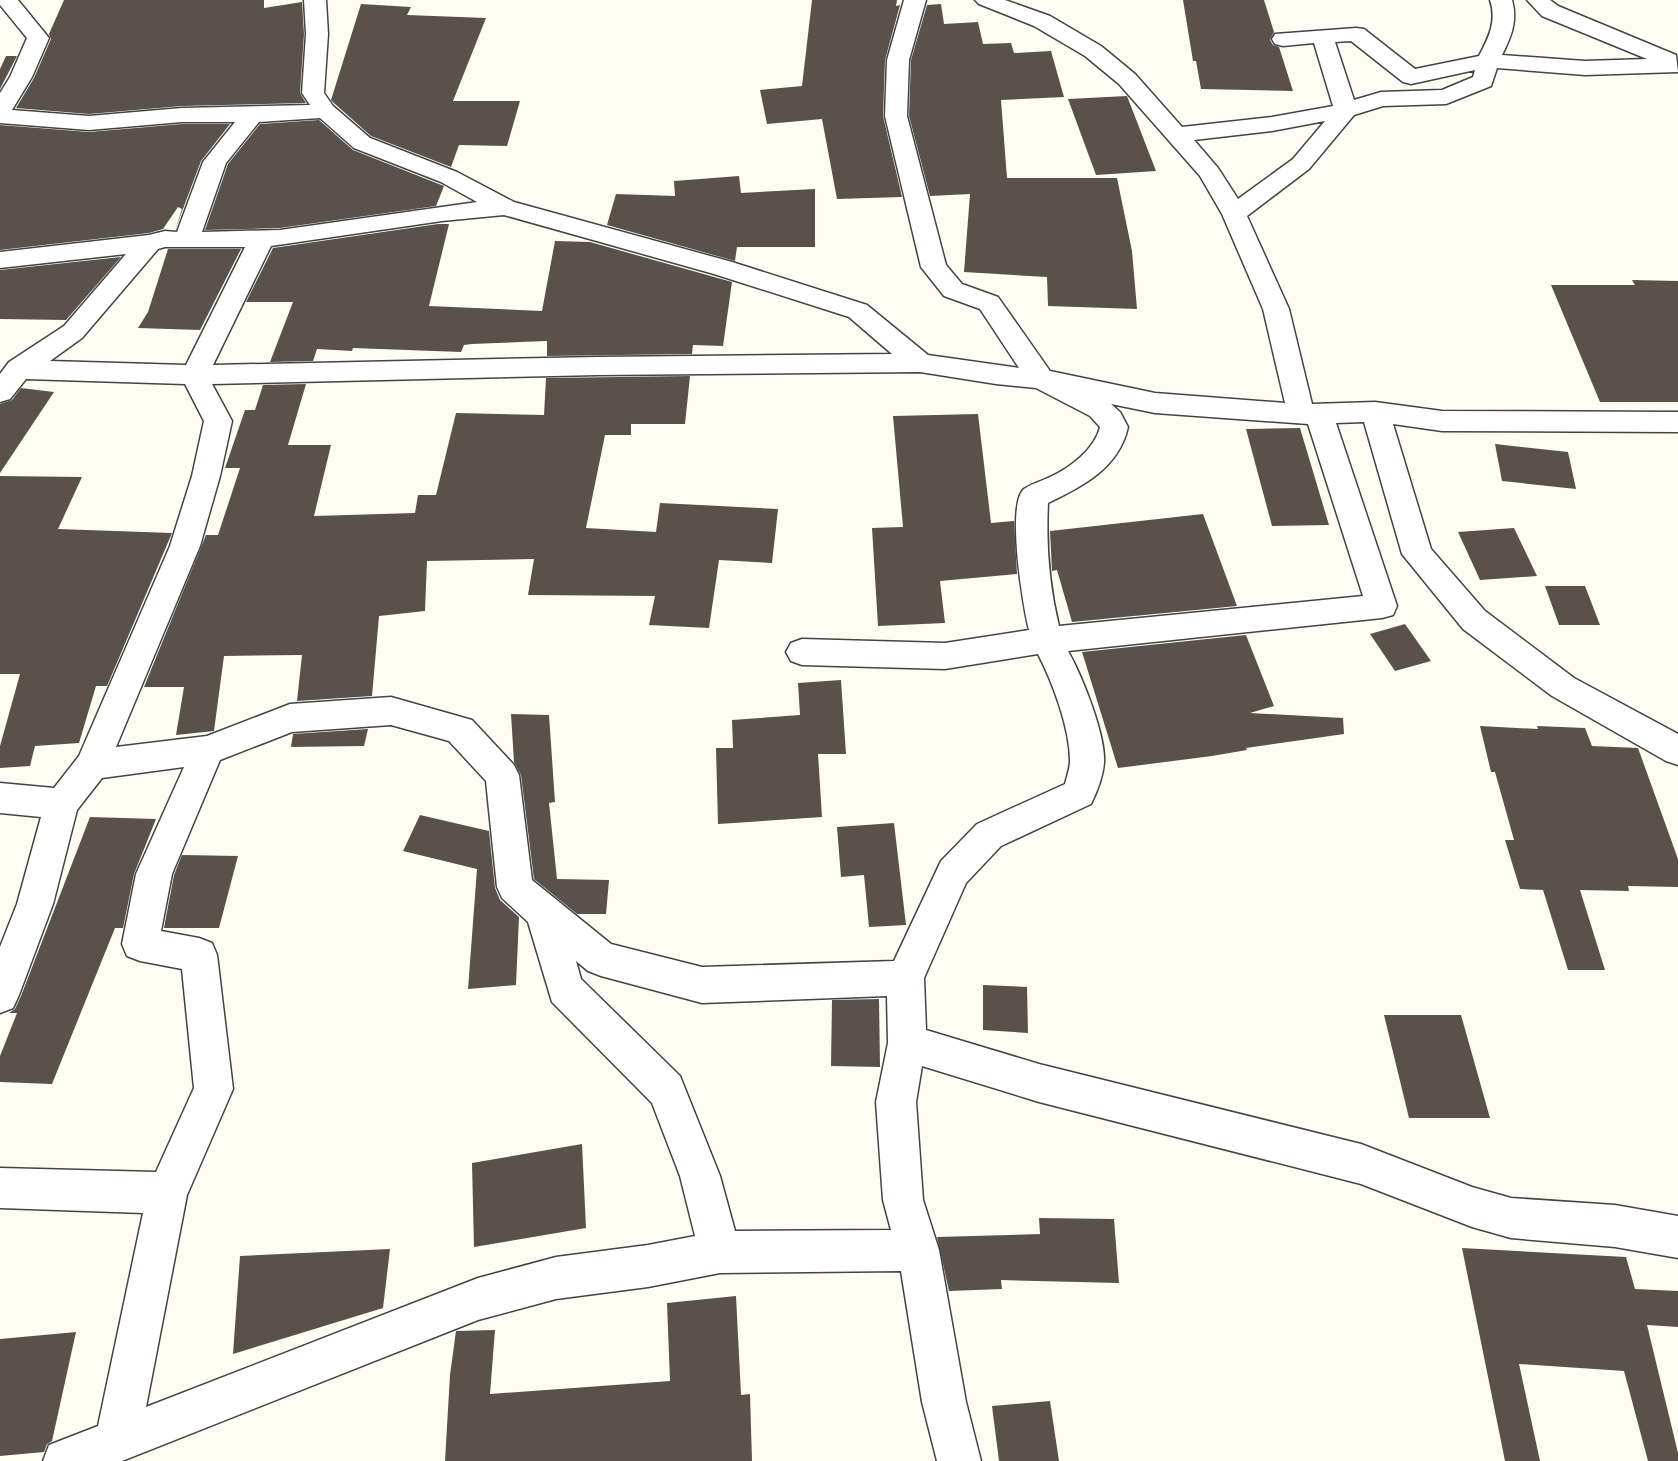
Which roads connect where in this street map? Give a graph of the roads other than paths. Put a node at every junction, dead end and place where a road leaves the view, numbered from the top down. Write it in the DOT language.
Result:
graph roads {
  1 [pos="7,0"];
  2 [pos="315,0"];
  3 [pos="915,0"];
  4 [pos="986,0"];
  5 [pos="1501,0"];
  6 [pos="1538,0"];
  7 [pos="1322,36"];
  8 [pos="1283,39"];
  9 [pos="1488,61"];
  10 [pos="1678,64"];
  11 [pos="1346,110"];
  12 [pos="0,111"];
  13 [pos="325,111"];
  14 [pos="252,115"];
  15 [pos="0,116"];
  16 [pos="1177,135"];
  17 [pos="505,207"];
  18 [pos="1234,214"];
  19 [pos="186,240"];
  20 [pos="261,240"];
  21 [pos="149,243"];
  22 [pos="0,260"];
  23 [pos="920,363"];
  24 [pos="19,369"];
  25 [pos="194,375"];
  26 [pos="1041,379"];
  27 [pos="0,392"];
  28 [pos="1375,412"];
  29 [pos="1310,414"];
  30 [pos="1678,422"];
  31 [pos="1047,640"];
  32 [pos="802,652"];
  33 [pos="208,750"];
  34 [pos="1678,751"];
  35 [pos="92,765"];
  36 [pos="0,798"];
  37 [pos="63,804"];
  38 [pos="544,914"];
  39 [pos="905,978"];
  40 [pos="0,995"];
  41 [pos="907,1043"];
  42 [pos="0,1188"];
  43 [pos="166,1193"];
  44 [pos="1678,1237"];
  45 [pos="918,1251"];
  46 [pos="720,1252"];
  47 [pos="118,1438"];
  48 [pos="65,1461"];
  49 [pos="959,1461"];
  1 -- 12 [label="street"];
  2 -- 13 [label="street"];
  3 -- 26 [label="street"];
  4 -- 16 [label="street"];
  5 -- 9 [label="street"];
  6 -- 10 [label="street"];
  7 -- 8 [label="street"];
  7 -- 9 [label="street"];
  7 -- 11 [label="street"];
  9 -- 10 [label="street"];
  9 -- 11 [label="street"];
  11 -- 16 [label="street"];
  11 -- 18 [label="street"];
  13 -- 14 [label="street"];
  13 -- 17 [label="street"];
  14 -- 15 [label="street"];
  14 -- 19 [label="street"];
  16 -- 18 [label="street"];
  17 -- 20 [label="street"];
  17 -- 23 [label="street"];
  18 -- 29 [label="street"];
  19 -- 20 [label="street"];
  19 -- 21 [label="street"];
  20 -- 25 [label="street"];
  21 -- 22 [label="street"];
  21 -- 24 [label="street"];
  23 -- 25 [label="street"];
  23 -- 26 [label="street"];
  24 -- 25 [label="street"];
  24 -- 27 [label="street"];
  25 -- 35 [label="street"];
  26 -- 29 [label="street"];
  26 -- 31 [label="street"];
  28 -- 29 [label="street"];
  28 -- 30 [label="street"];
  28 -- 34 [label="street"];
  29 -- 31 [label="street"];
  31 -- 32 [label="street"];
  31 -- 39 [label="street"];
  33 -- 35 [label="street"];
  33 -- 38 [label="street"];
  33 -- 43 [label="street"];
  35 -- 37 [label="street"];
  36 -- 37 [label="street"];
  37 -- 40 [label="street"];
  38 -- 39 [label="street"];
  38 -- 46 [label="street"];
  39 -- 41 [label="street"];
  41 -- 44 [label="street"];
  41 -- 45 [label="street"];
  42 -- 43 [label="street"];
  43 -- 47 [label="street"];
  45 -- 46 [label="street"];
  45 -- 49 [label="street"];
  46 -- 47 [label="street"];
  47 -- 48 [label="street"];
}
